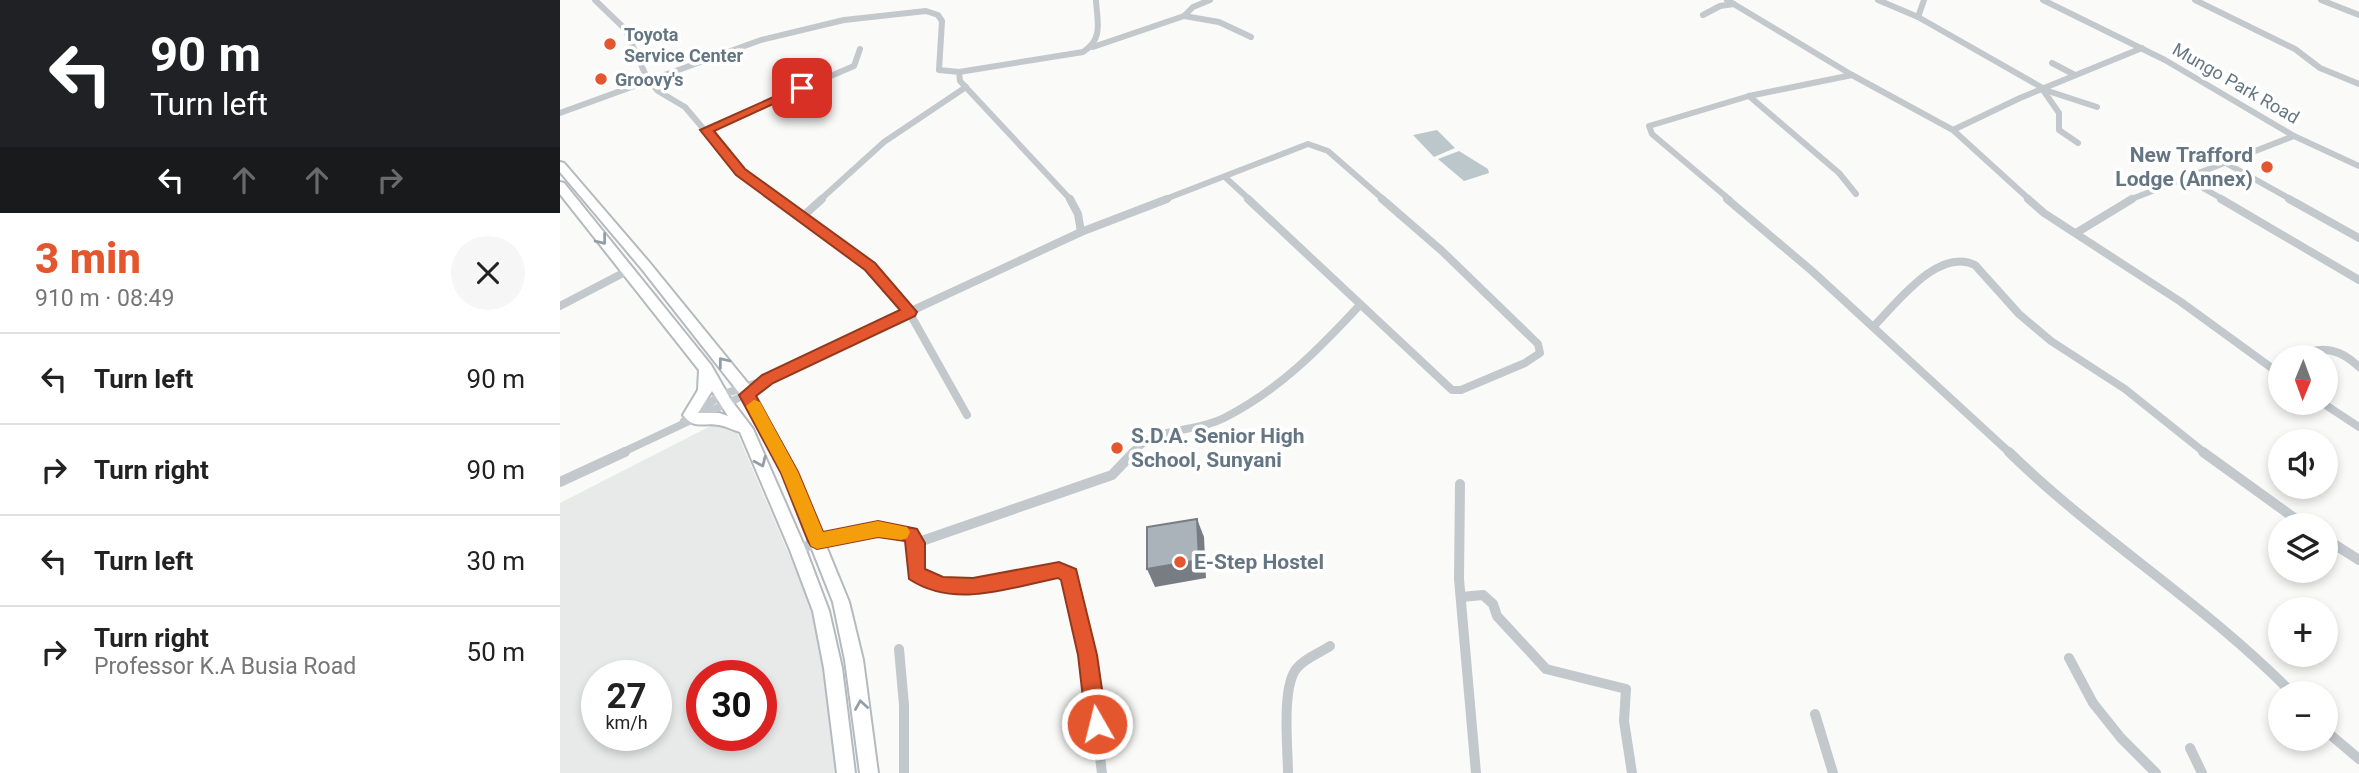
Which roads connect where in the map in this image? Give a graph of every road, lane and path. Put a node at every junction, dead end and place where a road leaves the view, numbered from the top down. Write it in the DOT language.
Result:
graph roads {
  1 [pos="595,0"];
  2 [pos="1096,0"];
  3 [pos="1210,0"];
  4 [pos="1727,0"];
  5 [pos="1878,0"];
  6 [pos="1924,0"];
  7 [pos="2043,0"];
  8 [pos="2195,0"];
  9 [pos="2321,0"];
  10 [pos="1734,4"];
  11 [pos="1703,15"];
  12 [pos="2359,15"];
  13 [pos="1184,16"];
  14 [pos="1918,17"];
  15 [pos="1251,37"];
  16 [pos="1093,47"];
  17 [pos="2142,48"];
  18 [pos="860,50"];
  19 [pos="2052,63"];
  20 [pos="959,72"];
  21 [pos="1852,75"];
  22 [pos="2075,75"];
  23 [pos="648,80"];
  24 [pos="2359,84"];
  25 [pos="966,87"];
  26 [pos="2043,88"];
  27 [pos="1749,96"];
  28 [pos="2097,107"];
  29 [pos="560,113"];
  30 [pos="707,130"];
  31 [pos="1953,130"];
  32 [pos="2294,136"];
  33 [pos="2078,143"];
  34 [pos="2224,162"];
  35 [pos="560,165"];
  36 [pos="2359,166"];
  37 [pos="2184,177"];
  38 [pos="1226,178"];
  39 [pos="560,186"];
  40 [pos="1856,194"];
  41 [pos="802,217"];
  42 [pos="1081,232"];
  43 [pos="2076,233"];
  44 [pos="2359,238"];
  45 [pos="627,271"];
  46 [pos="2359,280"];
  47 [pos="560,306"];
  48 [pos="1359,306"];
  49 [pos="909,312"];
  50 [pos="1873,327"];
  51 [pos="2354,357"];
  52 [pos="2268,365"];
  53 [pos="2359,367"];
  54 [pos="706,369"];
  55 [pos="745,391"];
  56 [pos="724,400"];
  57 [pos="2338,413"];
  58 [pos="967,415"];
  59 [pos="689,418"];
  60 [pos="2359,427"];
  61 [pos="746,429"];
  62 [pos="560,482"];
  63 [pos="1460,484"];
  64 [pos="2287,513"];
  65 [pos="817,541"];
  66 [pos="916,543"];
  67 [pos="2338,547"];
  68 [pos="798,550"];
  69 [pos="825,560"];
  70 [pos="2359,560"];
  71 [pos="805,570"];
  72 [pos="1461,597"];
  73 [pos="1329,646"];
  74 [pos="899,649"];
  75 [pos="2068,658"];
  76 [pos="2280,681"];
  77 [pos="1815,714"];
  78 [pos="2338,742"];
  79 [pos="2190,748"];
  80 [pos="2359,759"];
  81 [pos="846,773"];
  82 [pos="869,773"];
  83 [pos="904,773"];
  84 [pos="1102,773"];
  85 [pos="1288,773"];
  86 [pos="1476,773"];
  87 [pos="1632,773"];
  88 [pos="1833,773"];
  89 [pos="2156,773"];
  90 [pos="2202,773"];
  1 -- 23 [label="street"];
  2 -- 16 [label="street"];
  3 -- 13 [label="street"];
  4 -- 10 [label="street"];
  5 -- 14 [label="street"];
  6 -- 14 [label="street"];
  7 -- 17 [label="street, Mungo Park Road"];
  8 -- 24 [label="street"];
  9 -- 12 [label="street"];
  10 -- 11 [label="street"];
  10 -- 21 [label="street"];
  13 -- 15 [label="street"];
  13 -- 16 [label="street"];
  14 -- 26 [label="street"];
  16 -- 20 [label="street"];
  17 -- 22 [label="street"];
  17 -- 32 [label="street, Mungo Park Road"];
  18 -- 30 [label="street"];
  19 -- 22 [label="street"];
  20 -- 23 [label="street"];
  20 -- 25 [label="street"];
  21 -- 27 [label="street"];
  21 -- 31 [label="street"];
  22 -- 26 [label="street"];
  23 -- 29 [label="street"];
  23 -- 30 [label="street"];
  25 -- 41 [label="street"];
  25 -- 42 [label="street"];
  26 -- 28 [label="street"];
  26 -- 31 [label="street"];
  26 -- 33 [label="street"];
  27 -- 40 [label="street"];
  27 -- 50 [label="street"];
  30 -- 41 [label="street"];
  31 -- 43 [label="street"];
  32 -- 34 [label="street"];
  32 -- 36 [label="street, Mungo Park Road"];
  34 -- 37 [label="street"];
  34 -- 44 [label="street"];
  55 -- 35 [label="main road, one-way"];
  37 -- 43 [label="street"];
  37 -- 46 [label="street"];
  38 -- 42 [label="street"];
  38 -- 48 [label="street"];
  38 -- 48 [label="street"];
  39 -- 45 [label="main road, one-way"];
  41 -- 49 [label="street"];
  42 -- 49 [label="street"];
  43 -- 52 [label="street"];
  45 -- 47 [label="street"];
  45 -- 54 [label="main road"];
  48 -- 66 [label="street"];
  49 -- 55 [label="street"];
  49 -- 58 [label="street"];
  50 -- 64 [label="street"];
  50 -- 76 [label="street"];
  51 -- 53 [label="street"];
  54 -- 56 [label="main road"];
  54 -- 59 [label="main road"];
  55 -- 56 [label="street"];
  55 -- 65 [label="main road"];
  56 -- 59 [label="street"];
  56 -- 61 [label="main road"];
  57 -- 60 [label="street"];
  59 -- 61 [label="main road"];
  59 -- 62 [label="street"];
  61 -- 68 [label="main road, one-way"];
  63 -- 72 [label="street"];
  65 -- 66 [label="street"];
  65 -- 68 [label="street"];
  65 -- 69 [label="main road"];
  66 -- 84 [label="street"];
  67 -- 70 [label="street"];
  68 -- 71 [label="main road"];
  69 -- 71 [label="main road"];
  82 -- 69 [label="main road, one-way"];
  71 -- 81 [label="main road"];
  72 -- 86 [label="street"];
  72 -- 87 [label="street"];
  73 -- 85 [label="street"];
  74 -- 83 [label="street"];
  75 -- 89 [label="street"];
  77 -- 88 [label="street"];
  78 -- 80 [label="street"];
  79 -- 90 [label="street"];
}
